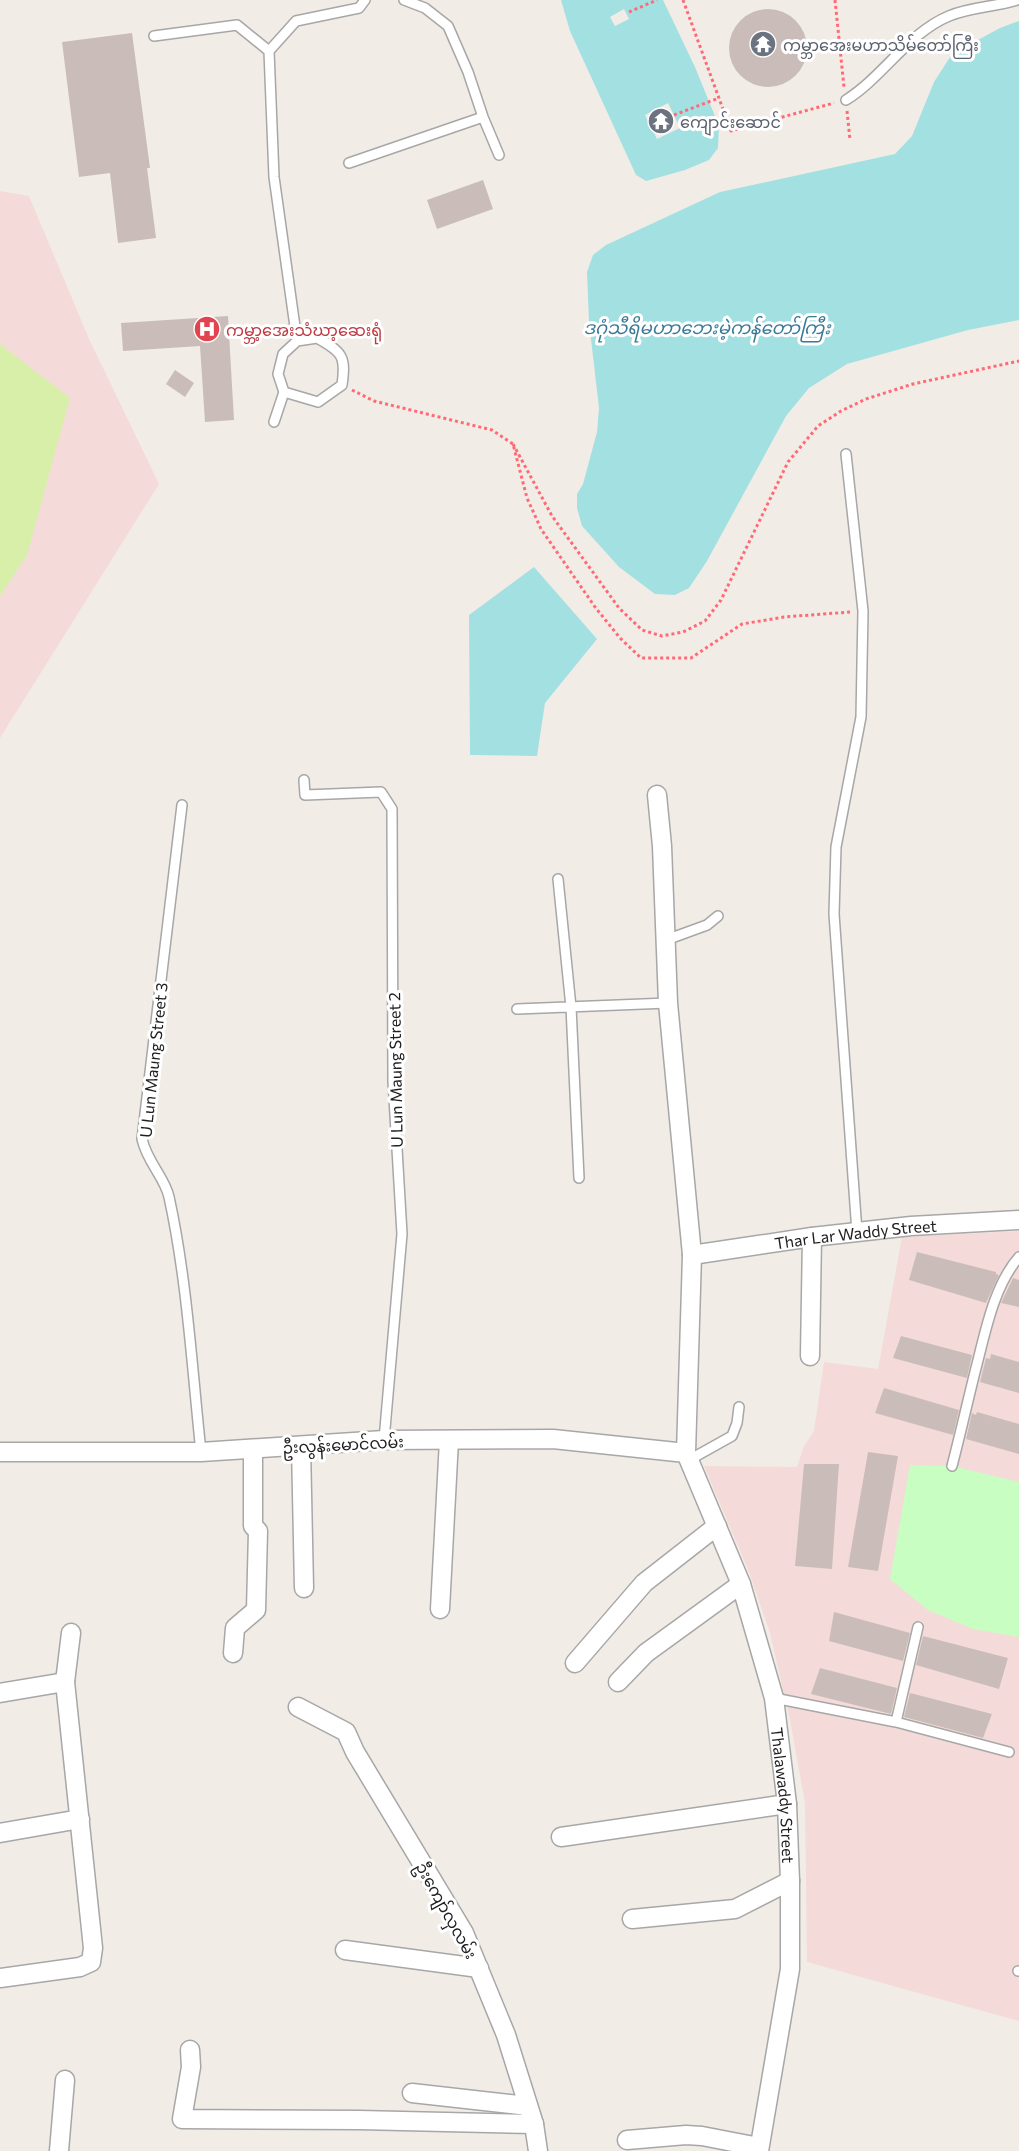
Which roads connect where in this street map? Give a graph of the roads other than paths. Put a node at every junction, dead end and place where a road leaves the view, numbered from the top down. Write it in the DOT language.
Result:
graph roads {
  1 [pos="365,0"];
  2 [pos="404,0"];
  3 [pos="1017,0"];
  4 [pos="154,36"];
  5 [pos="269,51"];
  6 [pos="846,100"];
  7 [pos="483,117"];
  8 [pos="499,155"];
  9 [pos="349,163"];
  10 [pos="297,341"];
  11 [pos="284,392"];
  12 [pos="274,422"];
  13 [pos="846,454"];
  14 [pos="304,780"];
  15 [pos="657,795"];
  16 [pos="182,805"];
  17 [pos="558,879"];
  18 [pos="718,916"];
  19 [pos="666,940"];
  20 [pos="668,1003"];
  21 [pos="571,1006"];
  22 [pos="517,1009"];
  23 [pos="579,1178"];
  24 [pos="1019,1220"];
  25 [pos="857,1232"];
  26 [pos="813,1237"];
  27 [pos="692,1255"];
  28 [pos="1019,1257"];
  29 [pos="810,1356"];
  30 [pos="739,1407"];
  31 [pos="384,1440"];
  32 [pos="449,1440"];
  33 [pos="301,1446"];
  34 [pos="253,1449"];
  35 [pos="201,1452"];
  36 [pos="687,1456"];
  37 [pos="1,1457"];
  38 [pos="952,1466"];
  39 [pos="717,1527"];
  40 [pos="741,1584"];
  41 [pos="304,1588"];
  42 [pos="440,1609"];
  43 [pos="918,1627"];
  44 [pos="71,1633"];
  45 [pos="233,1653"];
  46 [pos="575,1663"];
  47 [pos="65,1682"];
  48 [pos="618,1682"];
  49 [pos="0,1693"];
  50 [pos="774,1698"];
  51 [pos="298,1707"];
  52 [pos="896,1722"];
  53 [pos="1009,1752"];
  54 [pos="787,1804"];
  55 [pos="80,1819"];
  56 [pos="0,1833"];
  57 [pos="561,1837"];
  58 [pos="790,1881"];
  59 [pos="632,1919"];
  60 [pos="345,1950"];
  61 [pos="478,1968"];
  62 [pos="0,1978"];
  63 [pos="190,2050"];
  64 [pos="65,2080"];
  65 [pos="412,2093"];
  66 [pos="531,2115"];
  67 [pos="627,2140"];
  68 [pos="759,2149"];
  69 [pos="59,2151"];
  70 [pos="538,2151"];
  1 -- 5 [label="lane"];
  2 -- 7 [label="lane"];
  3 -- 6 [label="lane"];
  4 -- 5 [label="lane"];
  5 -- 10 [label="lane"];
  7 -- 8 [label="lane"];
  7 -- 9 [label="lane"];
  10 -- 11 [label="lane"];
  10 -- 11 [label="lane"];
  11 -- 12 [label="lane"];
  13 -- 25 [label="lane"];
  14 -- 31 [label="lane, U Lun Maung Street 2"];
  15 -- 19 [label="street"];
  16 -- 35 [label="lane, U Lun Maung Street 3"];
  17 -- 21 [label="lane"];
  18 -- 19 [label="lane"];
  19 -- 20 [label="street"];
  20 -- 21 [label="lane"];
  20 -- 27 [label="street"];
  21 -- 22 [label="lane"];
  21 -- 23 [label="lane"];
  24 -- 25 [label="street, Thar Lar Waddy Street"];
  25 -- 26 [label="street, Thar Lar Waddy Street"];
  26 -- 27 [label="street, Thar Lar Waddy Street"];
  26 -- 29 [label="street"];
  27 -- 36 [label="street"];
  28 -- 38 [label="lane"];
  30 -- 36 [label="lane"];
  31 -- 32 [label="street, ဦးလွန်းမောင်လမ်း"];
  31 -- 33 [label="street, ဦးလွန်းမောင်လမ်း"];
  32 -- 36 [label="street, ဦးလွန်းမောင်လမ်း"];
  32 -- 42 [label="street"];
  33 -- 34 [label="street, ဦးလွန်းမောင်လမ်း"];
  33 -- 41 [label="street"];
  34 -- 35 [label="street, ဦးလွန်းမောင်လမ်း"];
  34 -- 45 [label="street"];
  35 -- 37 [label="street, ဦးလွန်းမောင်လမ်း"];
  36 -- 39 [label="street, Thalawaddy Street"];
  39 -- 40 [label="street, Thalawaddy Street"];
  39 -- 46 [label="street"];
  40 -- 48 [label="street"];
  40 -- 50 [label="street, Thalawaddy Street"];
  43 -- 52 [label="lane"];
  44 -- 47 [label="street"];
  47 -- 49 [label="street"];
  47 -- 55 [label="street"];
  50 -- 52 [label="lane"];
  50 -- 54 [label="street, Thalawaddy Street"];
  51 -- 61 [label="street, ဦးကျော်လှလမ်း"];
  52 -- 53 [label="lane"];
  54 -- 57 [label="street"];
  54 -- 58 [label="street, Thalawaddy Street"];
  55 -- 56 [label="street"];
  55 -- 62 [label="street"];
  58 -- 59 [label="street"];
  58 -- 68 [label="street, Thalawaddy Street"];
  60 -- 61 [label="street"];
  61 -- 66 [label="street, ဦးကျော်လှလမ်း"];
  63 -- 66 [label="street"];
  64 -- 69 [label="street"];
  65 -- 66 [label="street"];
  66 -- 70 [label="street, ဦးကျော်လှလမ်း"];
  67 -- 68 [label="street"];
}
